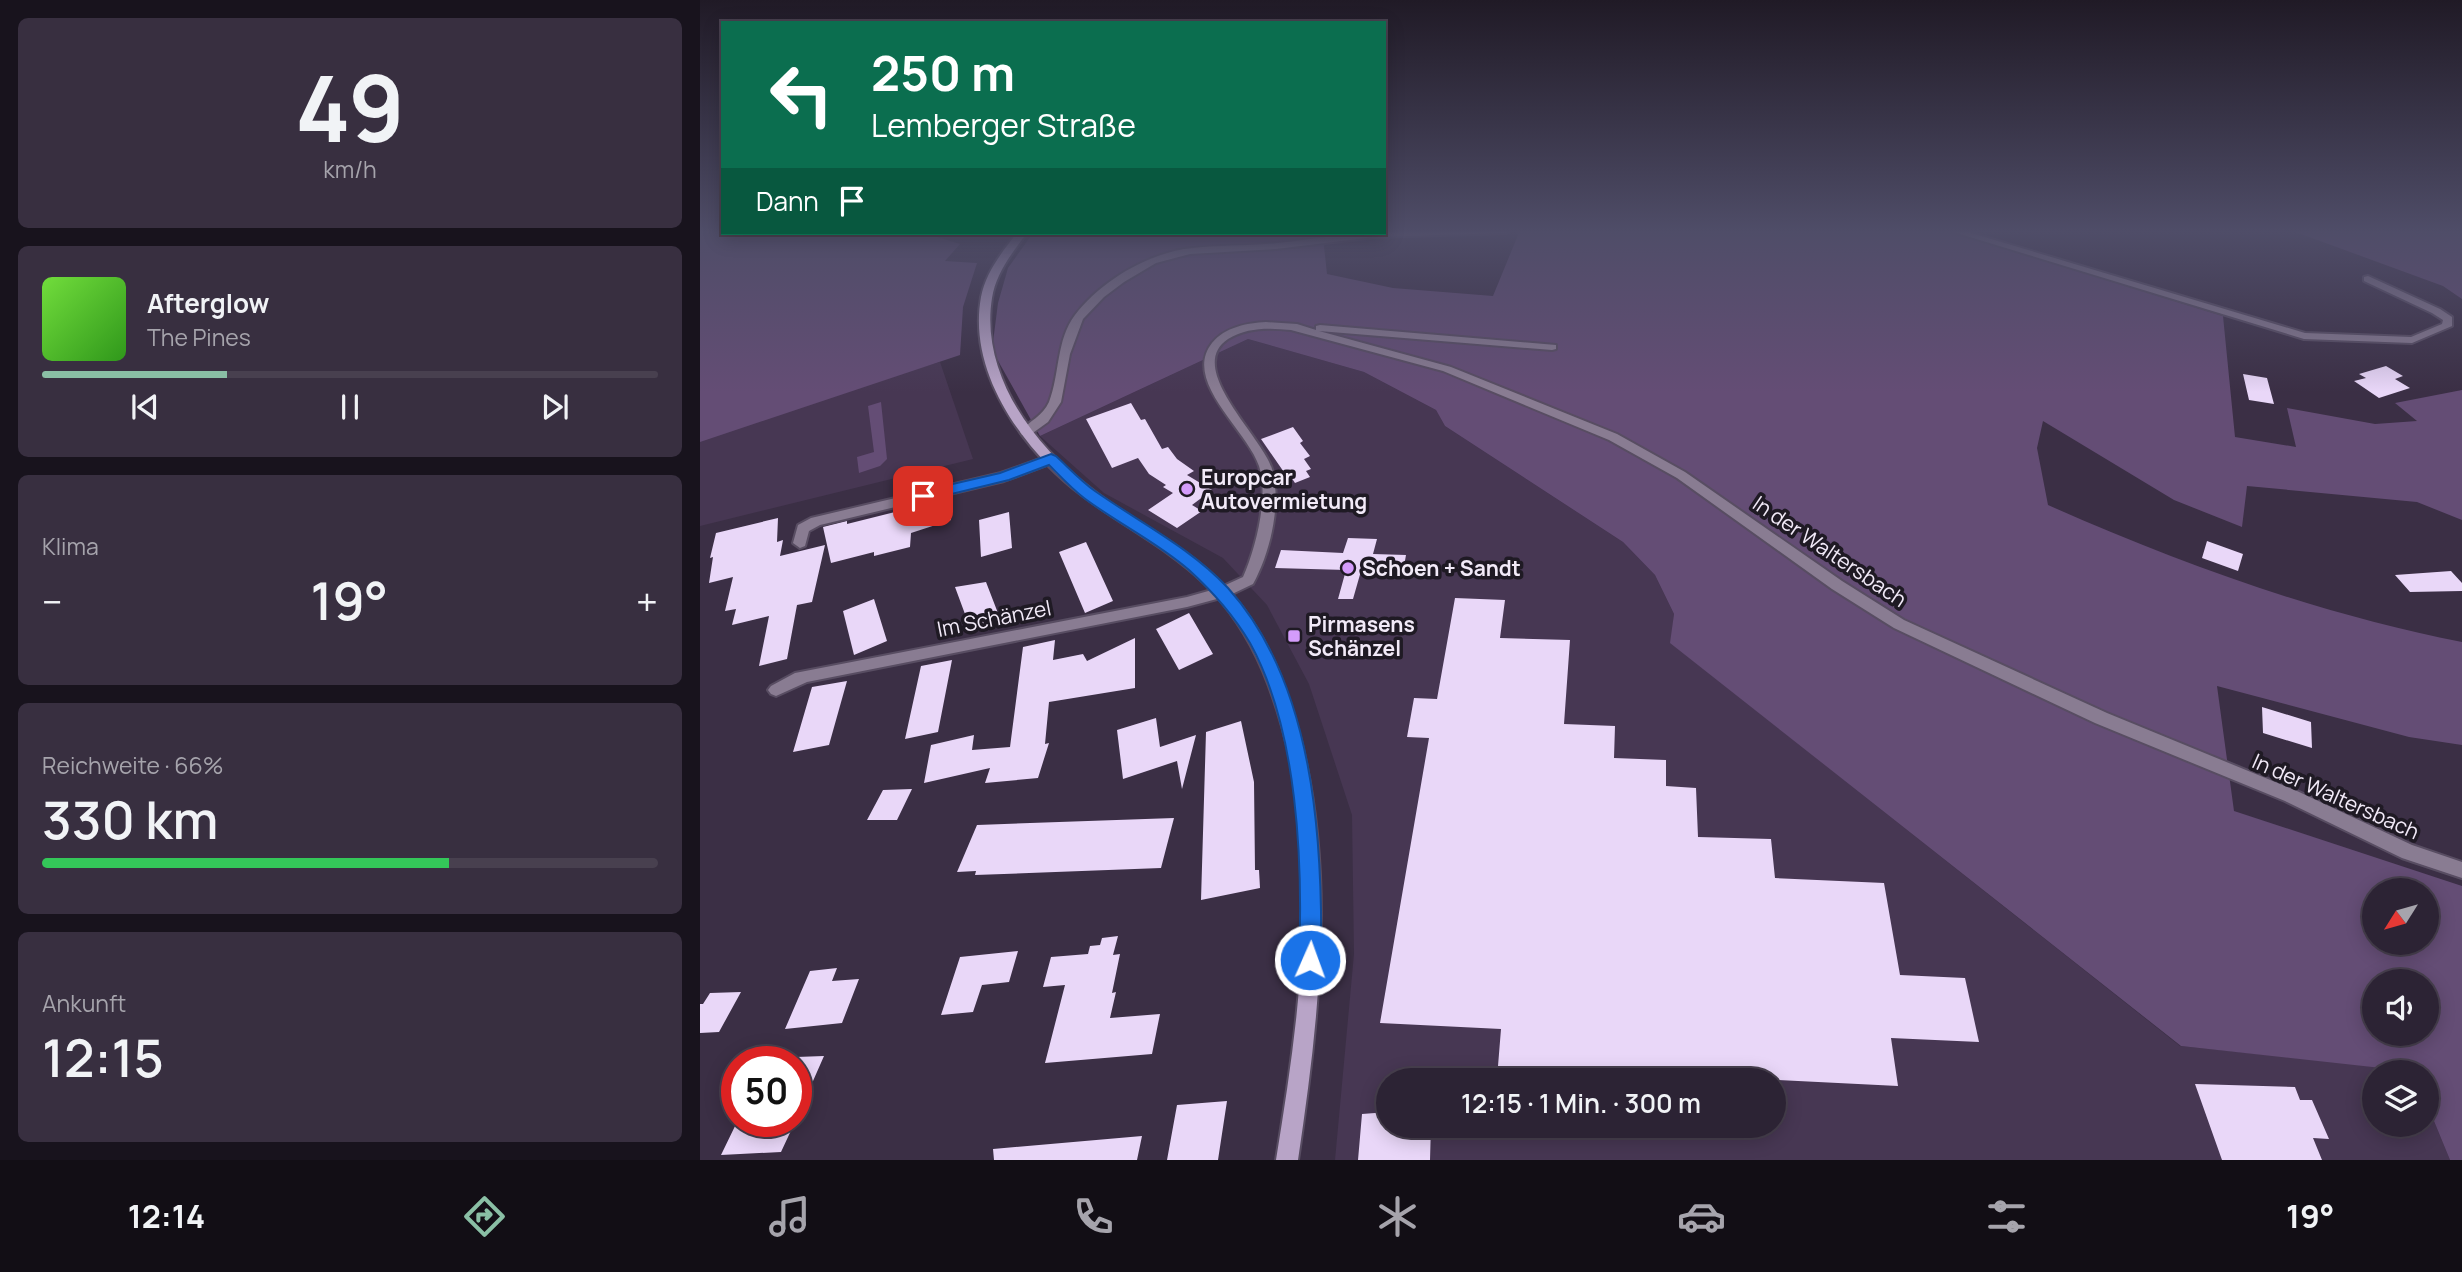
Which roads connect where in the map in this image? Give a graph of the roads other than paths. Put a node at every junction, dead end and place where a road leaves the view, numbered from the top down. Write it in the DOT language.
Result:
graph roads {
  1 [pos="991,284"];
  2 [pos="1114,284"];
  3 [pos="2130,284"];
  4 [pos="2379,284"];
  5 [pos="1290,326"];
  6 [pos="1552,347"];
  7 [pos="1026,432"];
  8 [pos="1051,459"];
  9 [pos="800,542"];
  10 [pos="1223,593"];
  11 [pos="776,690"];
  12 [pos="2462,870"];
  13 [pos="1287,1160"];
  1 -- 7 [label="main road"];
  2 -- 7 [label="street"];
  3 -- 4 [label="street"];
  5 -- 6 [label="street"];
  5 -- 10 [label="street"];
  5 -- 12 [label="street, In der Waltersbach"];
  7 -- 8 [label="main road"];
  8 -- 9 [label="street"];
  8 -- 10 [label="main road"];
  10 -- 11 [label="street, Im Schänzel"];
  10 -- 13 [label="main road"];
}
